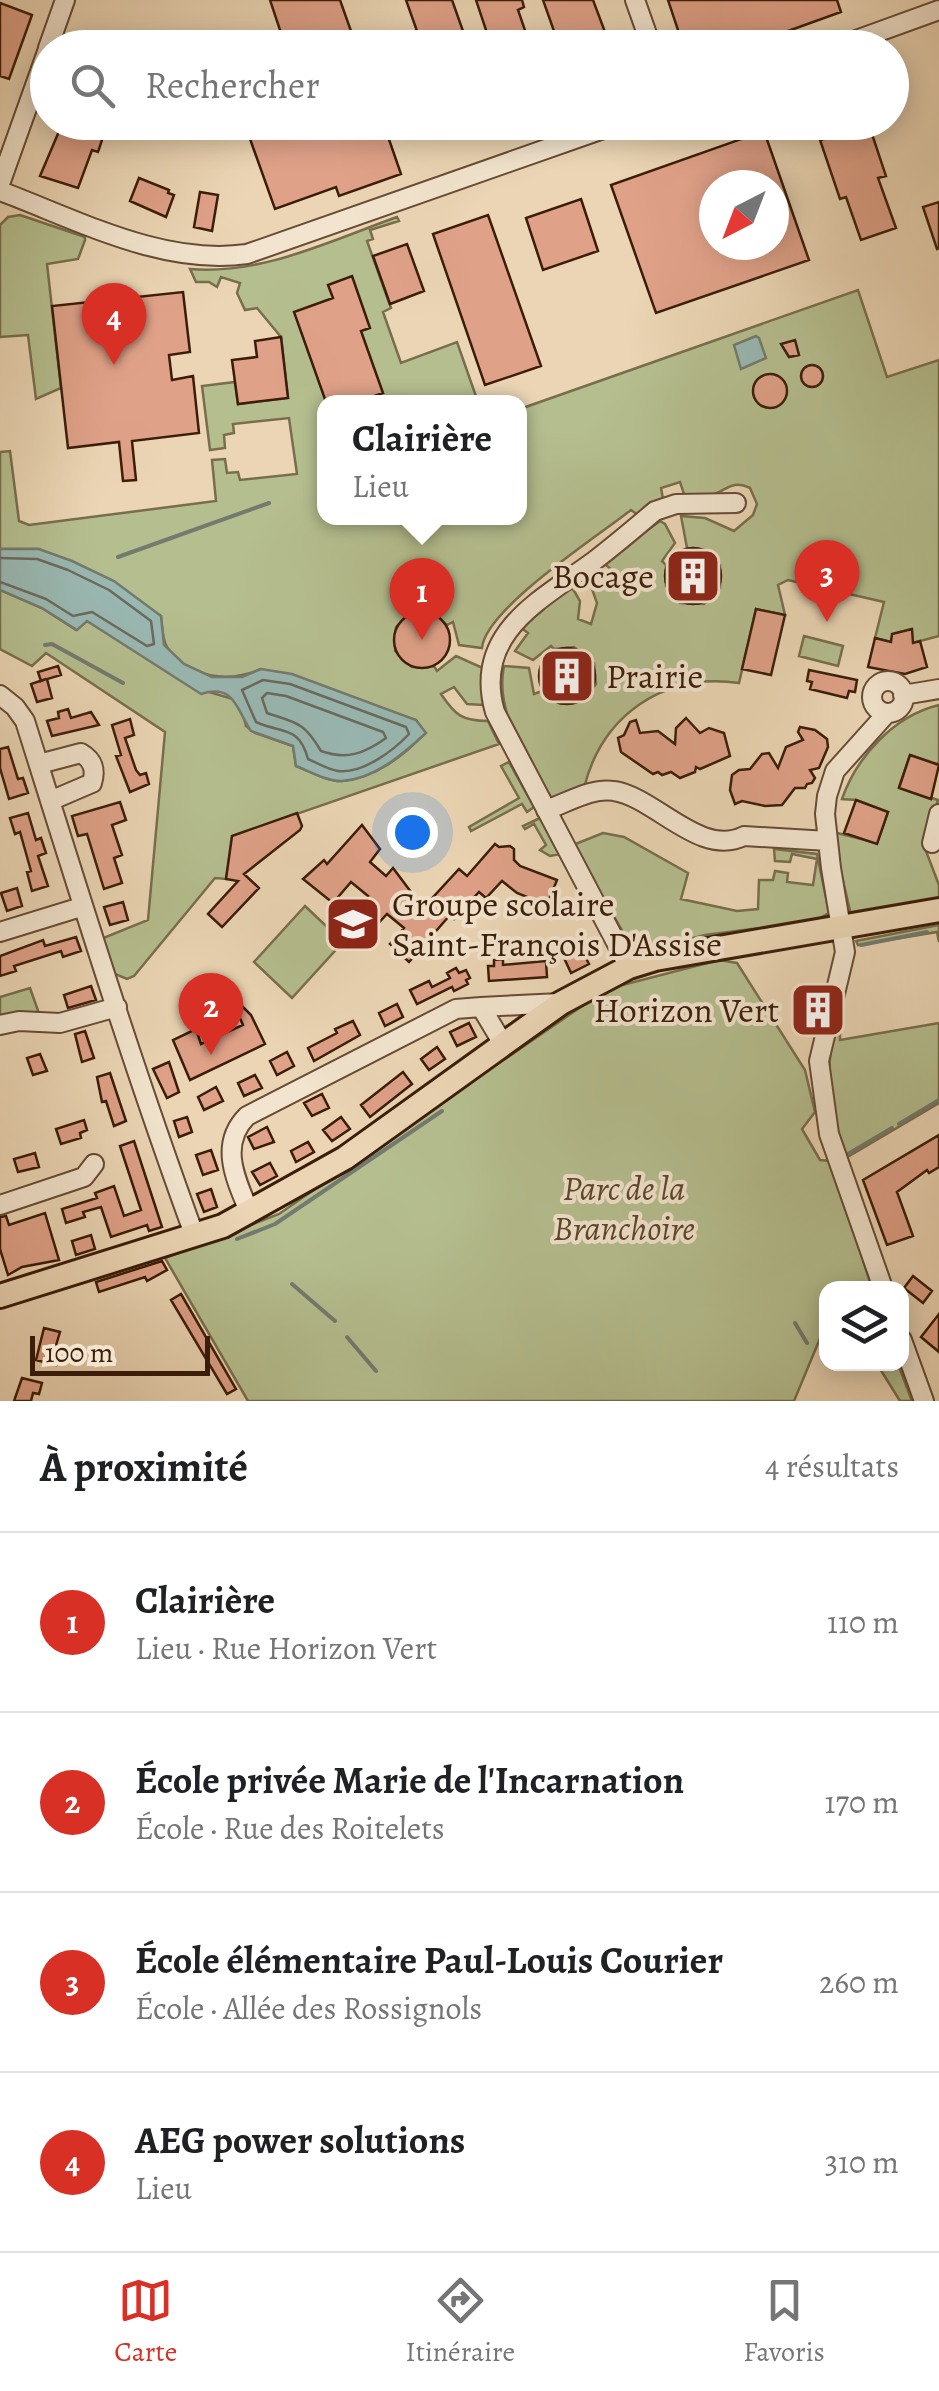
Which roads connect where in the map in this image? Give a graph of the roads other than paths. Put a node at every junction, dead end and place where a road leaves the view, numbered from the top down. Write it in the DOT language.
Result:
graph roads {
  1 [pos="65,0"];
  2 [pos="636,0"];
  3 [pos="939,10"];
  4 [pos="54,30"];
  5 [pos="646,30"];
  6 [pos="884,30"];
  7 [pos="30,99"];
  8 [pos="572,140"];
  9 [pos="0,184"];
  10 [pos="0,191"];
  11 [pos="736,502"];
  12 [pos="939,689"];
  13 [pos="0,695"];
  14 [pos="904,695"];
  15 [pos="887,713"];
  16 [pos="39,764"];
  17 [pos="50,802"];
  18 [pos="546,810"];
  19 [pos="939,814"];
  20 [pos="828,842"];
  21 [pos="935,842"];
  22 [pos="939,862"];
  23 [pos="81,908"];
  24 [pos="939,910"];
  25 [pos="840,929"];
  26 [pos="0,932"];
  27 [pos="629,966"];
  28 [pos="561,1002"];
  29 [pos="117,1007"];
  30 [pos="481,1008"];
  31 [pos="0,1026"];
  32 [pos="502,1042"];
  33 [pos="94,1164"];
  34 [pos="0,1205"];
  35 [pos="249,1211"];
  36 [pos="194,1234"];
  37 [pos="880,1281"];
  38 [pos="0,1296"];
  39 [pos="909,1359"];
  40 [pos="924,1401"];
  1 -- 4 [label="street"];
  2 -- 5 [label="street"];
  3 -- 6 [label="street"];
  7 -- 9 [label="street"];
  8 -- 10 [label="street"];
  11 -- 18 [label="street"];
  12 -- 14 [label="street"];
  13 -- 16 [label="street"];
  14 -- 15 [label="street"];
  14 -- 15 [label="street"];
  15 -- 20 [label="street"];
  16 -- 17 [label="street"];
  16 -- 17 [label="street"];
  17 -- 23 [label="street"];
  18 -- 20 [label="street"];
  18 -- 27 [label="street"];
  19 -- 21 [label="street"];
  20 -- 25 [label="street"];
  21 -- 22 [label="street"];
  23 -- 26 [label="street"];
  23 -- 29 [label="street"];
  24 -- 25 [label="main road"];
  25 -- 27 [label="main road"];
  25 -- 37 [label="street"];
  27 -- 28 [label="main road"];
  28 -- 30 [label="street"];
  28 -- 32 [label="main road"];
  29 -- 31 [label="street"];
  29 -- 36 [label="street"];
  30 -- 32 [label="street"];
  30 -- 35 [label="street"];
  32 -- 35 [label="main road"];
  33 -- 34 [label="street"];
  35 -- 36 [label="main road"];
  36 -- 38 [label="main road"];
  39 -- 40 [label="street"];
}
